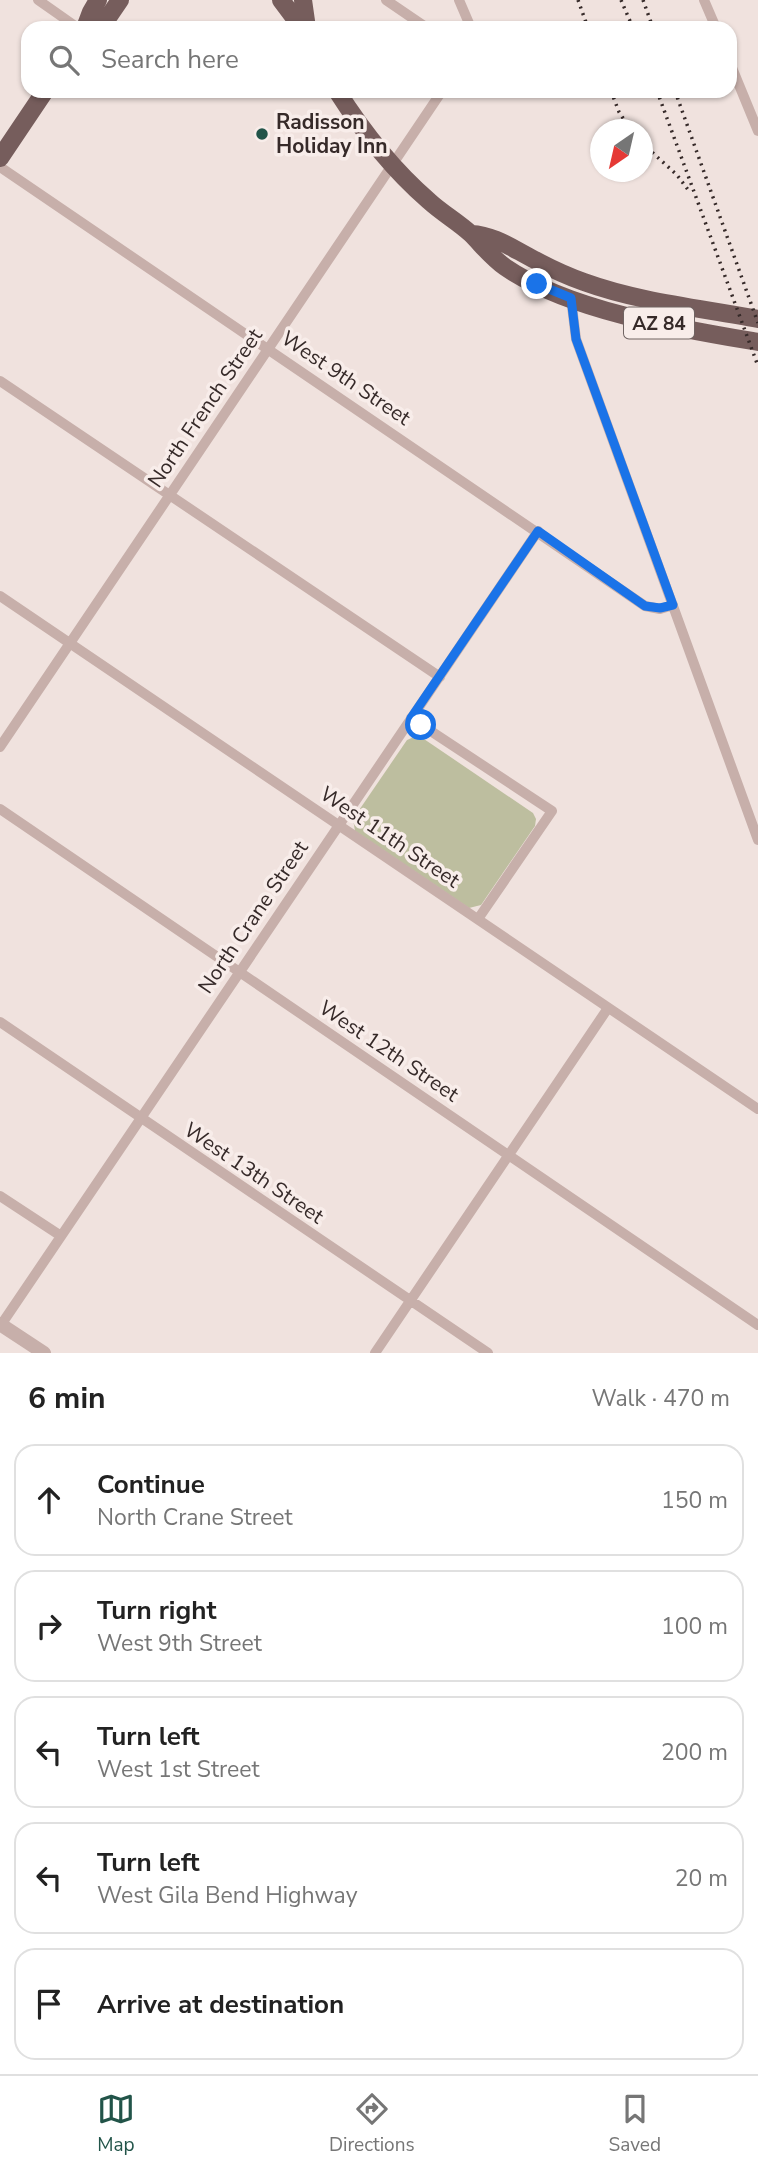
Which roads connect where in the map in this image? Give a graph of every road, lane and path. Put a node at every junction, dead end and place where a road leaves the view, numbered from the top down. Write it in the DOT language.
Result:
graph roads {
  1 [pos="38,0"];
  2 [pos="98,0"];
  3 [pos="120,0"];
  4 [pos="281,0"];
  5 [pos="303,0"];
  6 [pos="386,0"];
  7 [pos="459,0"];
  8 [pos="704,0"];
  9 [pos="68,21"];
  10 [pos="88,21"];
  11 [pos="106,21"];
  12 [pos="298,21"];
  13 [pos="304,21"];
  14 [pos="417,21"];
  15 [pos="468,21"];
  16 [pos="713,21"];
  17 [pos="737,80"];
  18 [pos="40,98"];
  19 [pos="342,98"];
  20 [pos="437,98"];
  21 [pos="758,131"];
  22 [pos="0,158"];
  23 [pos="392,165"];
  24 [pos="0,167"];
  25 [pos="471,234"];
  26 [pos="571,298"];
  27 [pos="758,319"];
  28 [pos="758,342"];
  29 [pos="269,348"];
  30 [pos="0,381"];
  31 [pos="170,495"];
  32 [pos="538,531"];
  33 [pos="0,596"];
  34 [pos="673,605"];
  35 [pos="70,643"];
  36 [pos="440,677"];
  37 [pos="411,718"];
  38 [pos="0,747"];
  39 [pos="0,809"];
  40 [pos="338,825"];
  41 [pos="758,840"];
  42 [pos="478,919"];
  43 [pos="238,973"];
  44 [pos="608,1008"];
  45 [pos="0,1022"];
  46 [pos="758,1109"];
  47 [pos="140,1119"];
  48 [pos="509,1155"];
  49 [pos="0,1196"];
  50 [pos="61,1236"];
  51 [pos="411,1301"];
  52 [pos="0,1325"];
  53 [pos="758,1325"];
  54 [pos="44,1353"];
  55 [pos="375,1353"];
  56 [pos="488,1353"];
  1 -- 9 [label="street"];
  2 -- 10 [label="main road"];
  3 -- 11 [label="main road"];
  4 -- 12 [label="main road"];
  5 -- 13 [label="main road"];
  6 -- 14 [label="street"];
  7 -- 15 [label="street"];
  8 -- 16 [label="street"];
  17 -- 21 [label="street"];
  18 -- 22 [label="main road"];
  19 -- 23 [label="main road, AZ 84"];
  20 -- 23 [label="street, North French Street"];
  23 -- 25 [label="main road, AZ 84"];
  23 -- 29 [label="street, North French Street"];
  24 -- 29 [label="street, West 9th Street"];
  25 -- 26 [label="main road, AZ 84"];
  25 -- 27 [label="main road, AZ 84"];
  26 -- 28 [label="main road, AZ 84"];
  26 -- 34 [label="street"];
  29 -- 31 [label="street, North French Street"];
  29 -- 32 [label="street, West 9th Street"];
  30 -- 31 [label="street"];
  31 -- 35 [label="street, North French Street"];
  31 -- 36 [label="street"];
  32 -- 34 [label="street, West 9th Street"];
  32 -- 36 [label="street, North Crane Street"];
  33 -- 35 [label="street, West 11th Street"];
  34 -- 41 [label="street"];
  35 -- 38 [label="street, North French Street"];
  35 -- 40 [label="street, West 11th Street"];
  36 -- 37 [label="street, North Crane Street"];
  37 -- 40 [label="street, North Crane Street"];
  37 -- 42 [label="street"];
  39 -- 43 [label="street, West 12th Street"];
  40 -- 42 [label="street, West 11th Street"];
  40 -- 43 [label="street, North Crane Street"];
  42 -- 44 [label="street, West 11th Street"];
  43 -- 47 [label="street, North Crane Street"];
  43 -- 48 [label="street, West 12th Street"];
  44 -- 46 [label="street, West 11th Street"];
  44 -- 48 [label="street"];
  45 -- 47 [label="street, West 13th Street"];
  47 -- 50 [label="street, North Crane Street"];
  47 -- 51 [label="street, West 13th Street"];
  48 -- 51 [label="street"];
  48 -- 53 [label="street, West 12th Street"];
  49 -- 50 [label="street"];
  50 -- 52 [label="street, North Crane Street"];
  51 -- 55 [label="street"];
  51 -- 56 [label="street, West 13th Street"];
  52 -- 54 [label="street"];
}
